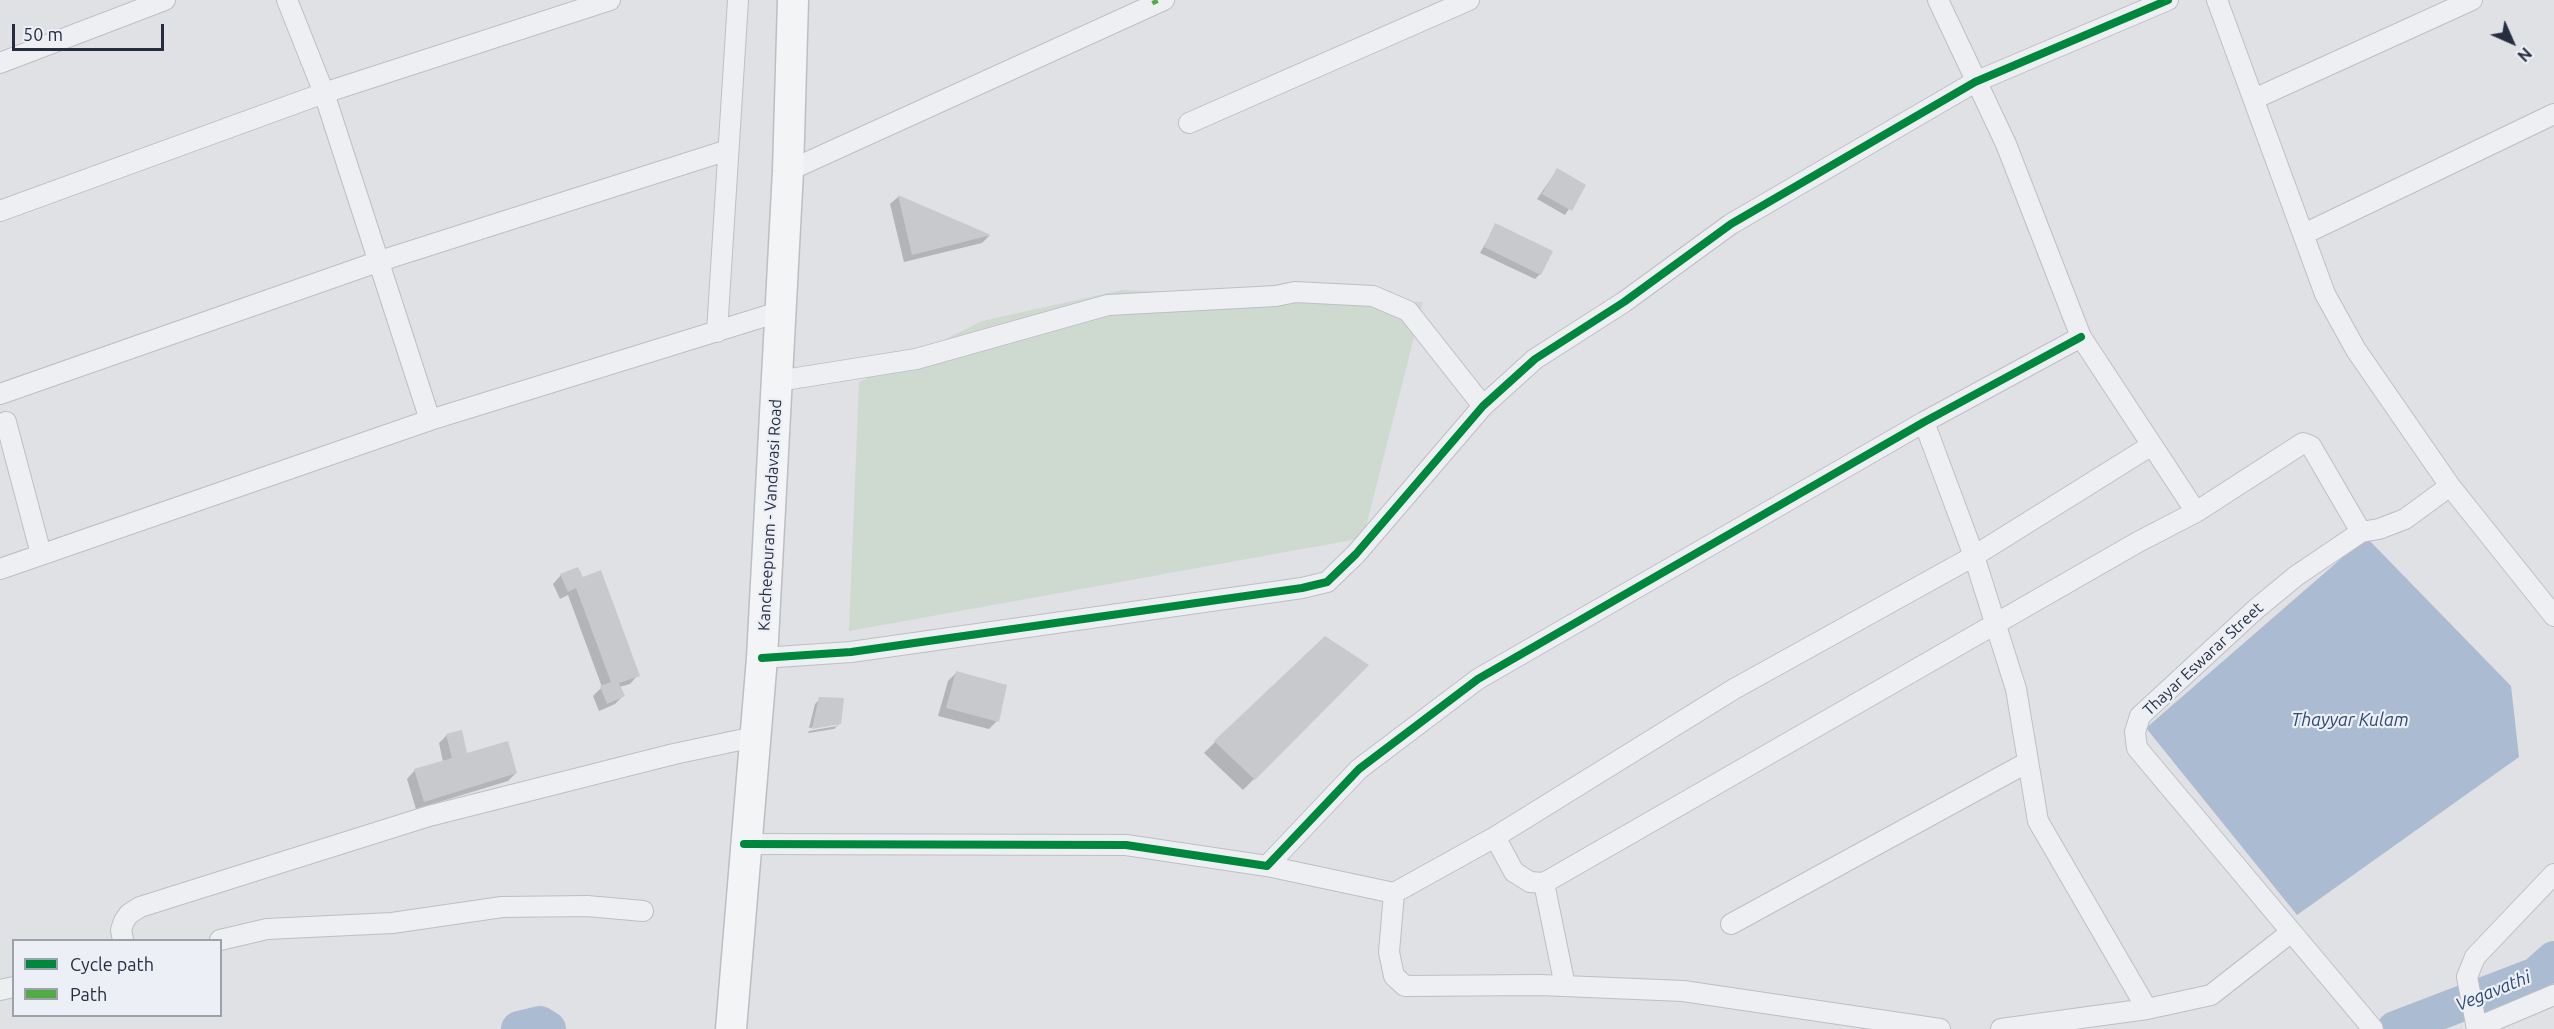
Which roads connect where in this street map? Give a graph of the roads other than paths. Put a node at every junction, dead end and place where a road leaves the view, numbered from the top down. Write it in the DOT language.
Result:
graph roads {
  1 [pos="165,0"];
  2 [pos="287,0"];
  3 [pos="610,0"];
  4 [pos="738,0"];
  5 [pos="793,0"];
  6 [pos="1469,0"];
  7 [pos="1938,0"];
  8 [pos="2168,0"];
  9 [pos="2217,0"];
  10 [pos="2472,0"];
  11 [pos="1158,1"];
  12 [pos="0,63"];
  13 [pos="1975,82"];
  14 [pos="324,93"];
  15 [pos="2254,99"];
  16 [pos="2554,114"];
  17 [pos="1189,123"];
  18 [pos="728,150"];
  19 [pos="789,171"];
  20 [pos="0,211"];
  21 [pos="2304,234"];
  22 [pos="380,261"];
  23 [pos="782,311"];
  24 [pos="717,332"];
  25 [pos="2081,337"];
  26 [pos="778,381"];
  27 [pos="0,394"];
  28 [pos="1483,406"];
  29 [pos="2,417"];
  30 [pos="430,420"];
  31 [pos="1924,422"];
  32 [pos="2152,445"];
  33 [pos="2450,486"];
  34 [pos="2196,512"];
  35 [pos="2361,532"];
  36 [pos="41,554"];
  37 [pos="1974,556"];
  38 [pos="0,569"];
  39 [pos="2554,616"];
  40 [pos="1996,624"];
  41 [pos="762,658"];
  42 [pos="754,737"];
  43 [pos="2028,762"];
  44 [pos="1495,837"];
  45 [pos="744,843"];
  46 [pos="1267,866"];
  47 [pos="2554,874"];
  48 [pos="1544,883"];
  49 [pos="1394,893"];
  50 [pos="644,910"];
  51 [pos="1731,924"];
  52 [pos="2290,933"];
  53 [pos="123,939"];
  54 [pos="222,940"];
  55 [pos="1565,986"];
  56 [pos="2554,995"];
  57 [pos="2146,1009"];
  58 [pos="2477,1023"];
  59 [pos="731,1029"];
  60 [pos="1940,1029"];
  61 [pos="2001,1029"];
  62 [pos="2373,1029"];
  1 -- 12 [label="street"];
  2 -- 14 [label="street"];
  3 -- 14 [label="street"];
  4 -- 18 [label="street"];
  5 -- 19 [label="main road, Kancheepuram - Vandavasi Road"];
  6 -- 17 [label="street"];
  7 -- 13 [label="street"];
  8 -- 13 [label="street"];
  9 -- 15 [label="street"];
  10 -- 15 [label="street"];
  11 -- 19 [label="street"];
  13 -- 25 [label="street"];
  13 -- 28 [label="street"];
  14 -- 20 [label="street"];
  14 -- 22 [label="street"];
  15 -- 21 [label="street"];
  16 -- 21 [label="street"];
  18 -- 22 [label="street"];
  18 -- 24 [label="street"];
  19 -- 23 [label="main road, Kancheepuram - Vandavasi Road"];
  21 -- 33 [label="street"];
  22 -- 27 [label="street"];
  22 -- 30 [label="street"];
  23 -- 24 [label="street"];
  23 -- 26 [label="main road, Kancheepuram - Vandavasi Road"];
  24 -- 30 [label="street"];
  25 -- 31 [label="street"];
  25 -- 32 [label="street"];
  26 -- 28 [label="street"];
  26 -- 41 [label="main road, Kancheepuram - Vandavasi Road"];
  28 -- 41 [label="street"];
  29 -- 36 [label="street"];
  30 -- 36 [label="street"];
  31 -- 37 [label="street"];
  31 -- 46 [label="street"];
  32 -- 34 [label="street"];
  32 -- 37 [label="street"];
  33 -- 35 [label="street, Thayar Eswarar Street"];
  33 -- 39 [label="street"];
  34 -- 35 [label="street"];
  34 -- 40 [label="street"];
  35 -- 52 [label="street, Thayar Eswarar Street"];
  36 -- 38 [label="street"];
  37 -- 40 [label="street"];
  37 -- 44 [label="street"];
  40 -- 43 [label="street"];
  40 -- 48 [label="street"];
  41 -- 42 [label="main road, Kancheepuram - Vandavasi Road"];
  42 -- 45 [label="main road, Kancheepuram - Vandavasi Road"];
  42 -- 53 [label="street"];
  43 -- 51 [label="street"];
  43 -- 57 [label="street"];
  44 -- 48 [label="street"];
  44 -- 49 [label="street"];
  45 -- 46 [label="street"];
  45 -- 59 [label="main road, Kancheepuram - Vandavasi Road"];
  46 -- 49 [label="street"];
  47 -- 58 [label="street"];
  48 -- 55 [label="street"];
  49 -- 55 [label="street"];
  50 -- 54 [label="street"];
  52 -- 57 [label="street"];
  52 -- 62 [label="street, Thayar Eswarar Street"];
  55 -- 60 [label="street"];
  56 -- 58 [label="street"];
  57 -- 61 [label="street"];
}
